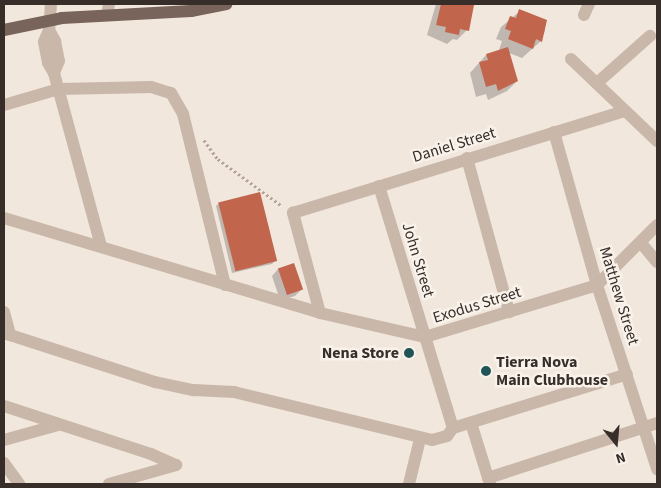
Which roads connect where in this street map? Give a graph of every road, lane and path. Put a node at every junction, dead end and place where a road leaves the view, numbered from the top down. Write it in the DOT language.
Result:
graph roads {
  1 [pos="51,4"];
  2 [pos="226,4"];
  3 [pos="108,9"];
  4 [pos="49,25"];
  5 [pos="4,30"];
  6 [pos="650,36"];
  7 [pos="571,59"];
  8 [pos="597,84"];
  9 [pos="59,88"];
  10 [pos="4,105"];
  11 [pos="624,111"];
  12 [pos="554,132"];
  13 [pos="201,137"];
  14 [pos="657,141"];
  15 [pos="467,158"];
  16 [pos="379,186"];
  17 [pos="293,213"];
  18 [pos="4,218"];
  19 [pos="657,226"];
  20 [pos="641,243"];
  21 [pos="101,246"];
  22 [pos="657,262"];
  23 [pos="225,285"];
  24 [pos="597,285"];
  25 [pos="4,312"];
  26 [pos="509,312"];
  27 [pos="320,313"];
  28 [pos="7,334"];
  29 [pos="425,337"];
  30 [pos="627,374"];
  31 [pos="4,406"];
  32 [pos="471,423"];
  33 [pos="657,423"];
  34 [pos="58,425"];
  35 [pos="644,427"];
  36 [pos="453,428"];
  37 [pos="420,439"];
  38 [pos="4,440"];
  39 [pos="4,463"];
  40 [pos="657,469"];
  41 [pos="489,481"];
  42 [pos="18,484"];
  43 [pos="110,484"];
  44 [pos="408,484"];
  1 -- 4 [label="street"];
  2 -- 3 [label="main road"];
  3 -- 4 [label="main road"];
  4 -- 5 [label="main road"];
  4 -- 9 [label="street"];
  6 -- 8 [label="street"];
  7 -- 8 [label="street"];
  8 -- 11 [label="street"];
  9 -- 10 [label="street"];
  9 -- 21 [label="street"];
  9 -- 23 [label="street"];
  11 -- 12 [label="street, Daniel Street"];
  11 -- 14 [label="street"];
  12 -- 15 [label="street, Daniel Street"];
  12 -- 24 [label="street, Matthew Street"];
  13 -- 17 [label="path"];
  15 -- 16 [label="street, Daniel Street"];
  15 -- 26 [label="street"];
  16 -- 17 [label="street, Daniel Street"];
  16 -- 29 [label="street, John Street"];
  17 -- 27 [label="street"];
  18 -- 21 [label="street, Exodus Street"];
  19 -- 20 [label="street, Exodus Street"];
  20 -- 22 [label="street"];
  20 -- 24 [label="street, Exodus Street"];
  21 -- 23 [label="street, Exodus Street"];
  23 -- 27 [label="street, Exodus Street"];
  24 -- 26 [label="street, Exodus Street"];
  24 -- 30 [label="street, Matthew Street"];
  25 -- 28 [label="street"];
  26 -- 29 [label="street, Exodus Street"];
  27 -- 29 [label="street, Exodus Street"];
  28 -- 37 [label="street"];
  29 -- 36 [label="street, John Street"];
  30 -- 32 [label="street"];
  30 -- 35 [label="street, Matthew Street"];
  31 -- 34 [label="street"];
  32 -- 36 [label="street"];
  32 -- 41 [label="street"];
  33 -- 35 [label="street"];
  34 -- 38 [label="street"];
  34 -- 43 [label="street"];
  35 -- 40 [label="street, Matthew Street"];
  35 -- 41 [label="street"];
  36 -- 37 [label="street"];
  37 -- 44 [label="street"];
  39 -- 42 [label="street"];
}
